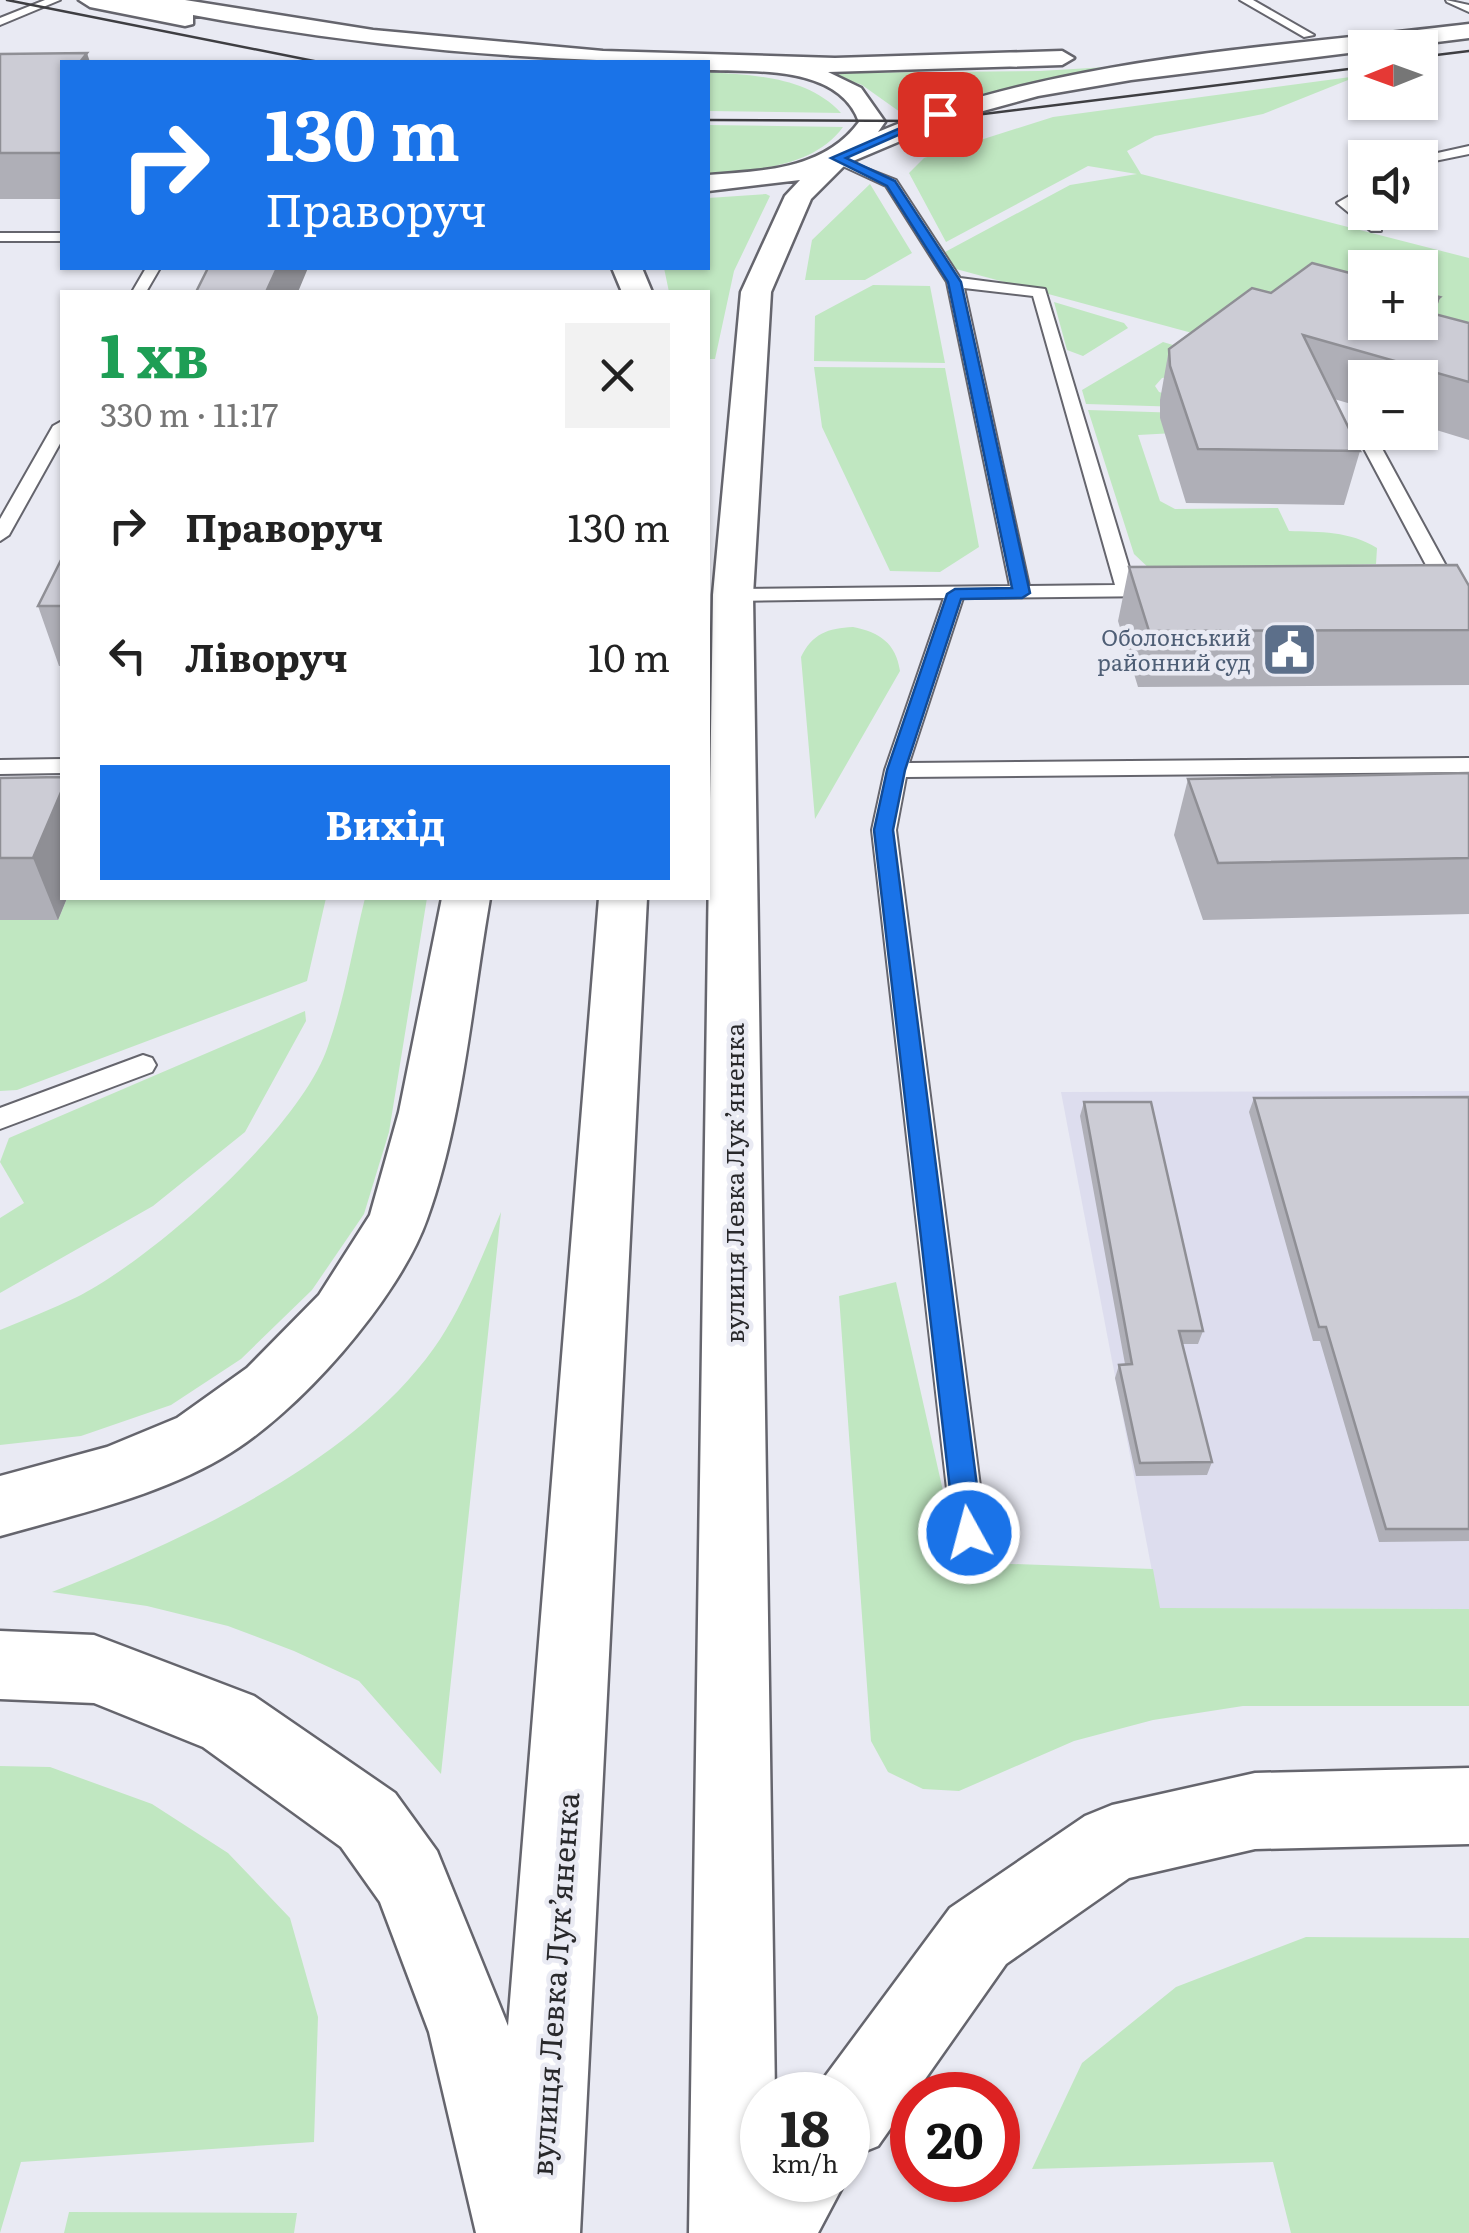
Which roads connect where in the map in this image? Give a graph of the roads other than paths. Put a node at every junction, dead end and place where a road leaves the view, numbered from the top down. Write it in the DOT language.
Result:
graph roads {
  1 [pos="55,0"];
  2 [pos="90,0"];
  3 [pos="149,0"];
  4 [pos="1247,0"];
  5 [pos="1451,0"];
  6 [pos="1469,8"];
  7 [pos="1469,16"];
  8 [pos="0,22"];
  9 [pos="1469,31"];
  10 [pos="1308,35"];
  11 [pos="481,60"];
  12 [pos="710,60"];
  13 [pos="714,60"];
  14 [pos="1469,150"];
  15 [pos="1438,156"];
  16 [pos="836,158"];
  17 [pos="710,182"];
  18 [pos="0,237"];
  19 [pos="60,237"];
  20 [pos="954,282"];
  21 [pos="60,430"];
  22 [pos="1373,450"];
  23 [pos="0,498"];
  24 [pos="21,498"];
  25 [pos="0,536"];
  26 [pos="1437,584"];
  27 [pos="1469,584"];
  28 [pos="1183,589"];
  29 [pos="1126,590"];
  30 [pos="1022,593"];
  31 [pos="955,594"];
  32 [pos="733,595"];
  33 [pos="1469,627"];
  34 [pos="1469,765"];
  35 [pos="60,766"];
  36 [pos="0,767"];
  37 [pos="896,770"];
  38 [pos="466,900"];
  39 [pos="623,900"];
  40 [pos="143,1064"];
  41 [pos="0,1120"];
  42 [pos="0,1506"];
  43 [pos="969,1533"];
  44 [pos="0,1665"];
  45 [pos="1469,1806"];
  46 [pos="870,2086"];
  47 [pos="787,2202"];
  48 [pos="520,2233"];
  49 [pos="536,2233"];
  50 [pos="733,2233"];
  51 [pos="766,2233"];
  1 -- 8 [label="lane"];
  2 -- 11 [label="main road"];
  3 -- 13 [label="main road"];
  4 -- 10 [label="lane"];
  5 -- 6 [label="lane"];
  7 -- 10 [label="main road"];
  9 -- 16 [label="main road"];
  10 -- 13 [label="main road"];
  12 -- 13 [label="main road"];
  13 -- 16 [label="main road, вулиця Левка Лукʼяненка"];
  14 -- 15 [label="lane"];
  16 -- 17 [label="main road"];
  16 -- 20 [label="lane"];
  16 -- 32 [label="main road, вулиця Левка Лукʼяненка"];
  18 -- 19 [label="lane"];
  20 -- 29 [label="lane"];
  20 -- 30 [label="lane"];
  21 -- 24 [label="lane"];
  22 -- 26 [label="lane"];
  23 -- 24 [label="lane"];
  24 -- 25 [label="lane"];
  26 -- 27 [label="lane"];
  26 -- 33 [label="lane"];
  28 -- 29 [label="lane"];
  29 -- 30 [label="lane"];
  30 -- 31 [label="lane"];
  31 -- 32 [label="lane"];
  31 -- 37 [label="lane"];
  32 -- 50 [label="main road, вулиця Левка Лукʼяненка"];
  34 -- 37 [label="lane"];
  35 -- 36 [label="lane"];
  37 -- 43 [label="lane"];
  38 -- 42 [label="main road"];
  39 -- 49 [label="main road, вулиця Левка Лукʼяненка"];
  40 -- 41 [label="lane"];
  44 -- 48 [label="main road"];
  45 -- 46 [label="main road"];
  47 -- 51 [label="main road"];
}
